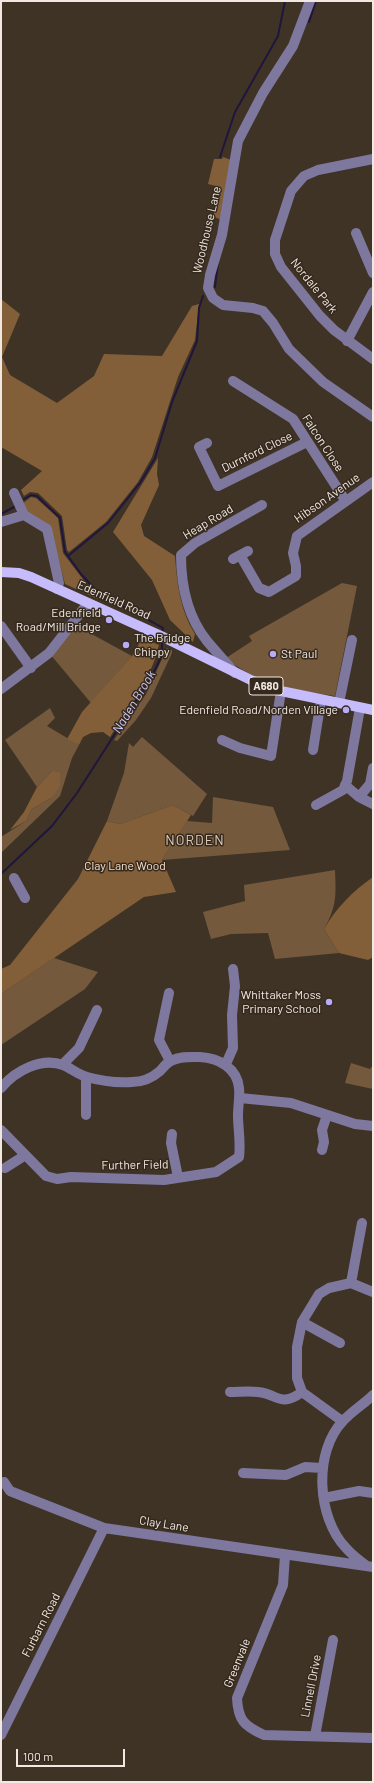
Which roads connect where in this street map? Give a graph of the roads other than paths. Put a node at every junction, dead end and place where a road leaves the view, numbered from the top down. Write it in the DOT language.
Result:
graph roads {
  1 [pos="310,1"];
  2 [pos="373,160"];
  3 [pos="355,239"];
  4 [pos="373,273"];
  5 [pos="373,292"];
  6 [pos="347,341"];
  7 [pos="373,359"];
  8 [pos="233,380"];
  9 [pos="373,417"];
  10 [pos="307,442"];
  11 [pos="207,443"];
  12 [pos="373,482"];
  13 [pos="218,486"];
  14 [pos="208,490"];
  15 [pos="14,493"];
  16 [pos="345,500"];
  17 [pos="262,505"];
  18 [pos="24,515"];
  19 [pos="1,522"];
  20 [pos="240,555"];
  21 [pos="1,572"];
  22 [pos="57,589"];
  23 [pos="88,603"];
  24 [pos="1,626"];
  25 [pos="352,640"];
  26 [pos="31,668"];
  27 [pos="235,673"];
  28 [pos="1,689"];
  29 [pos="281,691"];
  30 [pos="321,700"];
  31 [pos="339,703"];
  32 [pos="360,708"];
  33 [pos="373,710"];
  34 [pos="222,740"];
  35 [pos="313,750"];
  36 [pos="373,768"];
  37 [pos="346,783"];
  38 [pos="359,797"];
  39 [pos="373,804"];
  40 [pos="316,805"];
  41 [pos="14,878"];
  42 [pos="25,898"];
  43 [pos="233,969"];
  44 [pos="169,993"];
  45 [pos="97,1010"];
  46 [pos="170,1061"];
  47 [pos="226,1064"];
  48 [pos="62,1065"];
  49 [pos="86,1077"];
  50 [pos="1,1088"];
  51 [pos="240,1098"];
  52 [pos="327,1114"];
  53 [pos="86,1115"];
  54 [pos="373,1126"];
  55 [pos="1,1130"];
  56 [pos="172,1134"];
  57 [pos="322,1150"];
  58 [pos="24,1156"];
  59 [pos="5,1168"];
  60 [pos="178,1177"];
  61 [pos="362,1223"];
  62 [pos="351,1284"];
  63 [pos="373,1292"];
  64 [pos="302,1322"];
  65 [pos="340,1343"];
  66 [pos="230,1392"];
  67 [pos="302,1392"];
  68 [pos="373,1395"];
  69 [pos="342,1421"];
  70 [pos="322,1468"];
  71 [pos="243,1473"];
  72 [pos="4,1482"];
  73 [pos="373,1494"];
  74 [pos="324,1498"];
  75 [pos="104,1528"];
  76 [pos="346,1549"];
  77 [pos="285,1555"];
  78 [pos="331,1561"];
  79 [pos="370,1567"];
  80 [pos="333,1640"];
  81 [pos="1,1735"];
  82 [pos="314,1736"];
  83 [pos="373,1738"];
  1 -- 9 [label="street, Woodhouse Lane"];
  2 -- 6 [label="street, Nordale Park"];
  3 -- 4 [label="street"];
  5 -- 6 [label="street"];
  6 -- 7 [label="street, Nordale Park"];
  8 -- 10 [label="street, Falcon Close"];
  10 -- 13 [label="street, Durnford Close"];
  10 -- 16 [label="street, Falcon Close"];
  11 -- 13 [label="street, Durnford Close"];
  12 -- 16 [label="street, Hibson Avenue"];
  13 -- 14 [label="street, Durnford Close"];
  15 -- 18 [label="street"];
  16 -- 20 [label="street, Hibson Avenue"];
  17 -- 27 [label="street, Heap Road"];
  18 -- 19 [label="street"];
  18 -- 22 [label="street"];
  21 -- 22 [label="main road, Edenfield Road / A680"];
  22 -- 23 [label="main road, Edenfield Road / A680"];
  23 -- 26 [label="street"];
  23 -- 27 [label="main road, Edenfield Road / A680"];
  24 -- 26 [label="street"];
  25 -- 31 [label="street"];
  26 -- 28 [label="street"];
  27 -- 29 [label="main road, Edenfield Road / A680"];
  29 -- 30 [label="main road, Edenfield Road / A680"];
  29 -- 34 [label="street"];
  30 -- 31 [label="main road, Edenfield Road / A680"];
  30 -- 35 [label="street"];
  31 -- 32 [label="main road, Edenfield Road / A680"];
  32 -- 33 [label="main road, Edenfield Road / A680"];
  32 -- 37 [label="street"];
  36 -- 38 [label="street"];
  37 -- 38 [label="street"];
  37 -- 40 [label="street"];
  38 -- 39 [label="street"];
  41 -- 42 [label="street"];
  43 -- 47 [label="street"];
  44 -- 46 [label="street"];
  45 -- 48 [label="street"];
  46 -- 47 [label="street"];
  46 -- 49 [label="street"];
  47 -- 51 [label="street"];
  48 -- 49 [label="street"];
  48 -- 50 [label="street"];
  49 -- 53 [label="street"];
  51 -- 52 [label="street"];
  51 -- 60 [label="street, Further Field"];
  52 -- 54 [label="street"];
  52 -- 57 [label="street"];
  55 -- 58 [label="street, Further Field"];
  56 -- 60 [label="street"];
  58 -- 59 [label="street"];
  58 -- 60 [label="street, Further Field"];
  61 -- 62 [label="street"];
  62 -- 63 [label="street"];
  62 -- 64 [label="street"];
  64 -- 65 [label="street"];
  64 -- 67 [label="street"];
  66 -- 67 [label="street"];
  67 -- 69 [label="street"];
  68 -- 69 [label="street"];
  69 -- 70 [label="street"];
  70 -- 71 [label="street"];
  70 -- 74 [label="street"];
  72 -- 75 [label="street, Clay Lane"];
  73 -- 74 [label="street"];
  74 -- 76 [label="street"];
  75 -- 77 [label="street, Clay Lane"];
  75 -- 81 [label="street, Furbarn Road"];
  76 -- 78 [label="street"];
  76 -- 79 [label="street"];
  77 -- 78 [label="street, Clay Lane"];
  77 -- 82 [label="street, Greenvale"];
  78 -- 79 [label="street, Clay Lane"];
  80 -- 82 [label="street, Linnell Drive"];
  82 -- 83 [label="street, Greenvale"];
}
